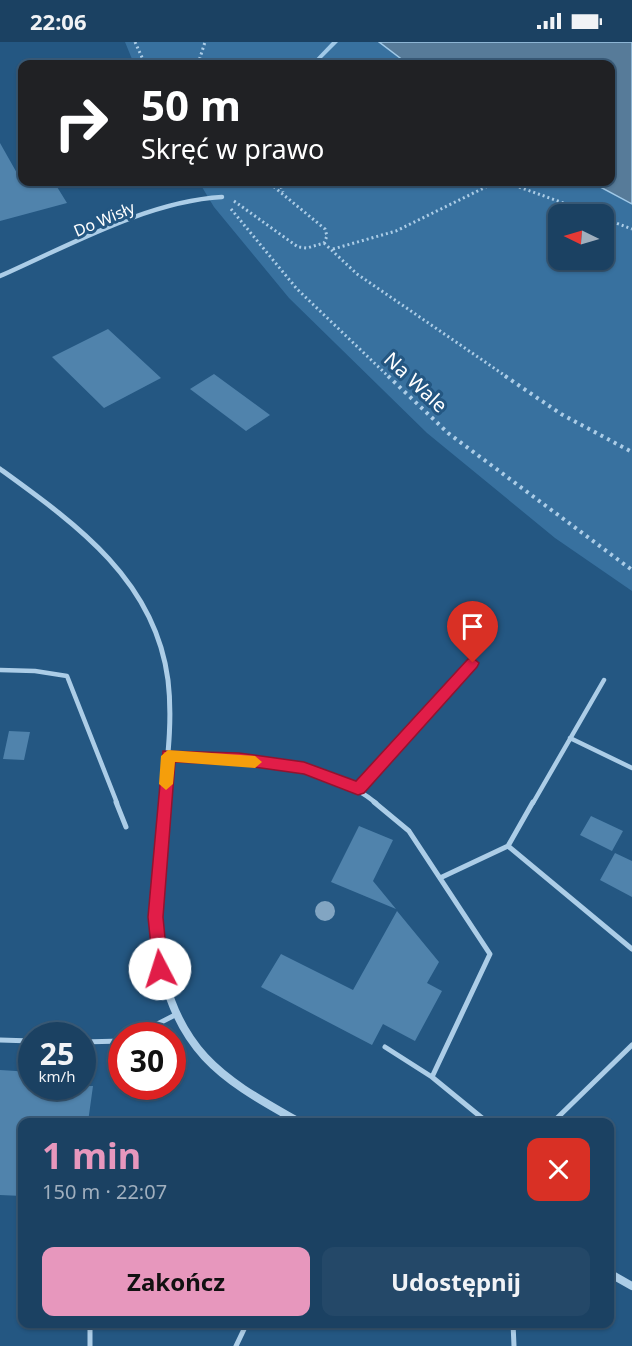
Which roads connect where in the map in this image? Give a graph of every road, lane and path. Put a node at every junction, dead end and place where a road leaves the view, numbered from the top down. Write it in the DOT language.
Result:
graph roads {
  1 [pos="135,42"];
  2 [pos="205,42"];
  3 [pos="143,60"];
  4 [pos="199,60"];
  5 [pos="273,186"];
  6 [pos="280,186"];
  7 [pos="488,186"];
  8 [pos="516,186"];
  9 [pos="283,193"];
  10 [pos="222,197"];
  11 [pos="566,204"];
  12 [pos="614,222"];
  13 [pos="632,229"];
  14 [pos="324,243"];
  15 [pos="333,249"];
  16 [pos="0,276"];
  17 [pos="632,452"];
  18 [pos="0,469"];
  19 [pos="632,570"];
  20 [pos="473,663"];
  21 [pos="0,670"];
  22 [pos="604,680"];
  23 [pos="570,738"];
  24 [pos="168,756"];
  25 [pos="632,768"];
  26 [pos="358,789"];
  27 [pos="126,827"];
  28 [pos="508,846"];
  29 [pos="441,878"];
  30 [pos="632,949"];
  31 [pos="175,1015"];
  32 [pos="161,1022"];
  33 [pos="0,1040"];
  34 [pos="18,1041"];
  35 [pos="632,1045"];
  36 [pos="385,1047"];
  37 [pos="432,1077"];
  38 [pos="292,1118"];
  39 [pos="482,1118"];
  40 [pos="557,1118"];
  41 [pos="614,1276"];
  42 [pos="632,1286"];
  43 [pos="90,1328"];
  44 [pos="245,1328"];
  45 [pos="513,1328"];
  46 [pos="90,1346"];
  47 [pos="236,1346"];
  48 [pos="514,1346"];
  1 -- 3 [label="path"];
  2 -- 4 [label="path"];
  5 -- 9 [label="path"];
  6 -- 9 [label="path"];
  7 -- 15 [label="path"];
  8 -- 11 [label="path"];
  9 -- 14 [label="path"];
  10 -- 14 [label="path"];
  10 -- 16 [label="street, Do Wisły"];
  10 -- 19 [label="path, Na Wale"];
  12 -- 13 [label="path"];
  14 -- 15 [label="path"];
  15 -- 17 [label="path"];
  18 -- 24 [label="street"];
  20 -- 26 [label="lane"];
  21 -- 27 [label="lane"];
  22 -- 23 [label="lane"];
  23 -- 25 [label="lane"];
  23 -- 28 [label="lane"];
  24 -- 26 [label="lane"];
  24 -- 31 [label="street"];
  26 -- 29 [label="lane"];
  28 -- 29 [label="lane"];
  28 -- 30 [label="lane"];
  29 -- 37 [label="lane"];
  31 -- 32 [label="lane"];
  31 -- 38 [label="street"];
  33 -- 34 [label="lane"];
  35 -- 40 [label="lane"];
  36 -- 37 [label="lane"];
  37 -- 39 [label="lane"];
  41 -- 42 [label="street"];
  43 -- 46 [label="lane"];
  44 -- 47 [label="lane"];
  45 -- 48 [label="lane"];
}
